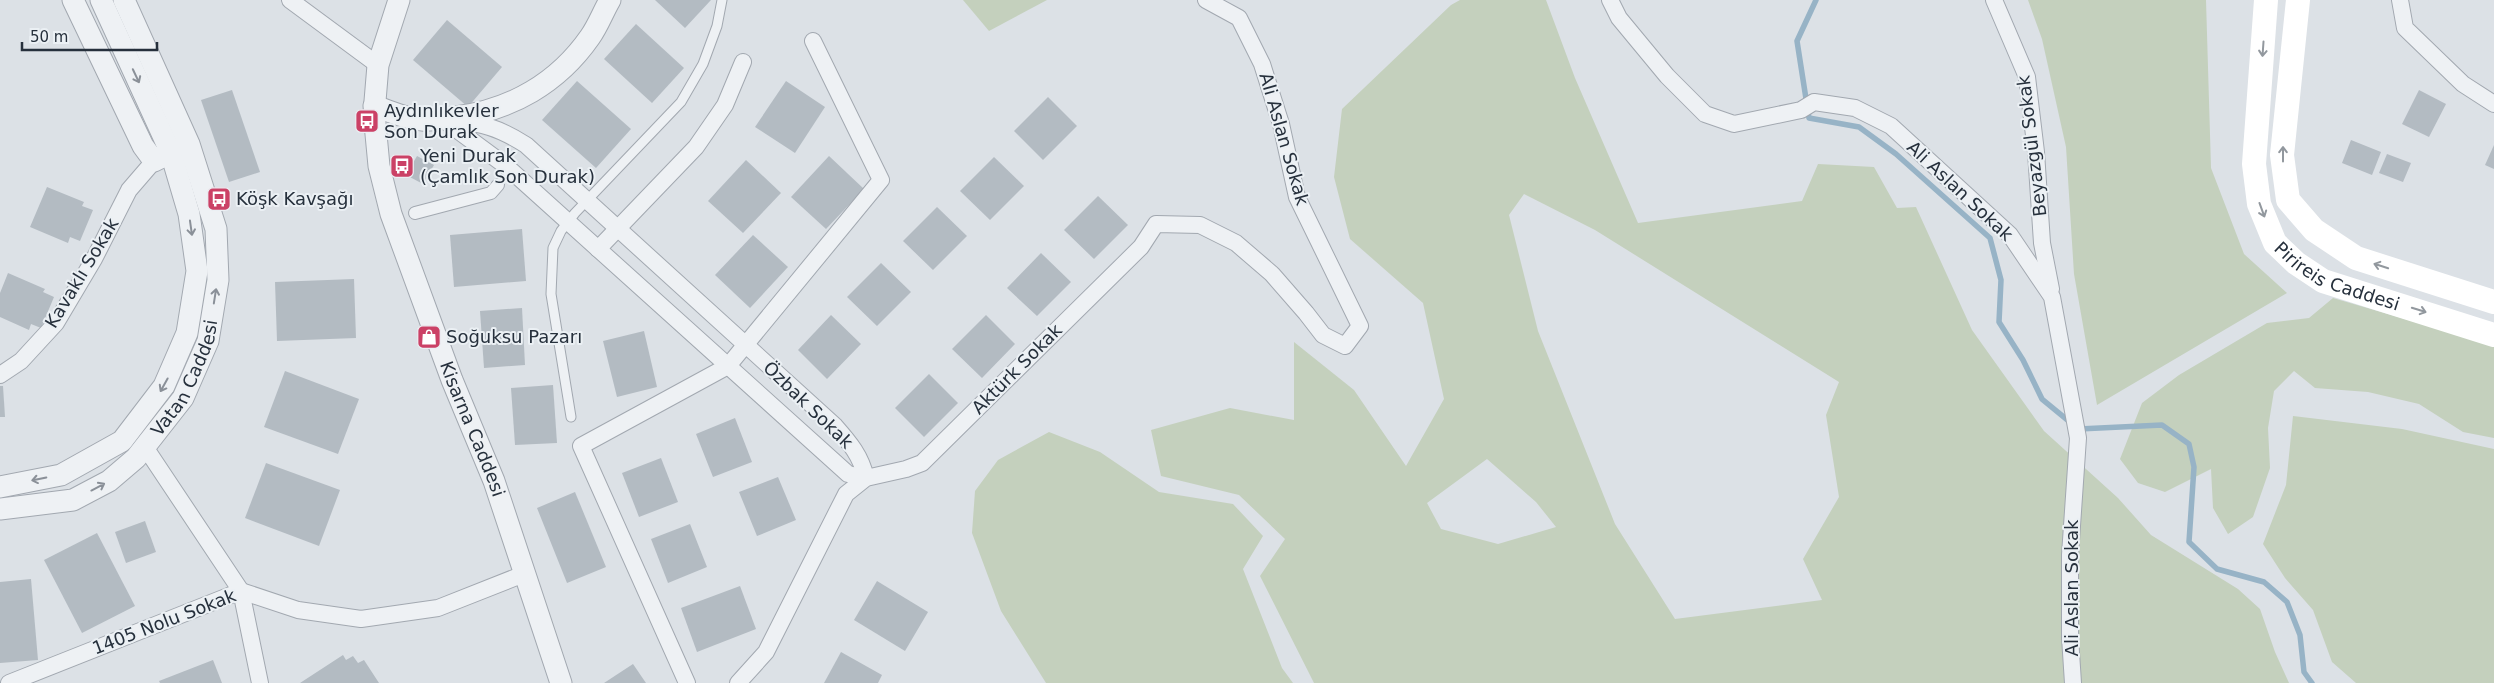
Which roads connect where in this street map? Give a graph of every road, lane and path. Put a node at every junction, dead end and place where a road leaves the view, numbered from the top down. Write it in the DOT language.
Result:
graph roads {
  1 [pos="73,0"];
  2 [pos="101,0"];
  3 [pos="124,0"];
  4 [pos="290,0"];
  5 [pos="398,0"];
  6 [pos="610,0"];
  7 [pos="722,0"];
  8 [pos="1206,0"];
  9 [pos="1610,0"];
  10 [pos="1994,0"];
  11 [pos="2266,0"];
  12 [pos="2298,0"];
  13 [pos="2400,0"];
  14 [pos="813,40"];
  15 [pos="743,62"];
  16 [pos="378,64"];
  17 [pos="2494,104"];
  18 [pos="374,106"];
  19 [pos="441,118"];
  20 [pos="171,153"];
  21 [pos="498,185"];
  22 [pos="586,200"];
  23 [pos="415,213"];
  24 [pos="568,222"];
  25 [pos="618,229"];
  26 [pos="598,249"];
  27 [pos="2052,297"];
  28 [pos="2494,302"];
  29 [pos="2494,335"];
  30 [pos="746,345"];
  31 [pos="1345,346"];
  32 [pos="728,366"];
  33 [pos="1,375"];
  34 [pos="572,417"];
  35 [pos="145,447"];
  36 [pos="866,478"];
  37 [pos="0,487"];
  38 [pos="0,509"];
  39 [pos="524,574"];
  40 [pos="241,591"];
  41 [pos="9,683"];
  42 [pos="260,683"];
  43 [pos="561,683"];
  44 [pos="687,683"];
  45 [pos="738,683"];
  46 [pos="2073,683"];
  1 -- 20 [label="street"];
  2 -- 20 [label="street, Vatan Caddesi, one-way"];
  3 -- 20 [label="street, Vatan Caddesi"];
  4 -- 16 [label="street"];
  5 -- 16 [label="street, Kisarna Caddesi"];
  6 -- 19 [label="street"];
  7 -- 22 [label="lane"];
  8 -- 31 [label="street, Ali Aslan Sokak"];
  9 -- 27 [label="street, Ali Aslan Sokak"];
  10 -- 27 [label="street, Beyazgül Sokak"];
  11 -- 29 [label="main road, Pirireis Caddesi, one-way"];
  28 -- 12 [label="main road, Pirireis Caddesi, one-way"];
  13 -- 17 [label="street"];
  14 -- 30 [label="street"];
  15 -- 25 [label="street"];
  16 -- 18 [label="street, Kisarna Caddesi"];
  18 -- 19 [label="street"];
  18 -- 39 [label="street, Kisarna Caddesi"];
  19 -- 22 [label="street, Özbak Sokak"];
  19 -- 24 [label="street, Özbak Sokak"];
  20 -- 33 [label="street, Kavaklı Sokak"];
  35 -- 20 [label="street, Vatan Caddesi, one-way"];
  20 -- 37 [label="street, Vatan Caddesi, one-way"];
  21 -- 23 [label="street"];
  22 -- 24 [label="lane"];
  22 -- 25 [label="street, Özbak Sokak"];
  24 -- 26 [label="street, Özbak Sokak"];
  24 -- 34 [label="lane"];
  25 -- 26 [label="street"];
  25 -- 30 [label="street, Özbak Sokak"];
  26 -- 32 [label="street, Özbak Sokak"];
  27 -- 46 [label="street, Ali Aslan Sokak"];
  30 -- 32 [label="street"];
  30 -- 36 [label="street, Özbak Sokak"];
  31 -- 36 [label="street, Aktürk Sokak"];
  32 -- 36 [label="street, Özbak Sokak"];
  32 -- 44 [label="street"];
  38 -- 35 [label="street, Vatan Caddesi, one-way"];
  35 -- 40 [label="street"];
  36 -- 45 [label="street, Aktürk Sokak"];
  39 -- 40 [label="street, 1405 Nolu Sokak"];
  39 -- 43 [label="street, Kisarna Caddesi"];
  40 -- 41 [label="street, 1405 Nolu Sokak"];
  40 -- 42 [label="street"];
}
